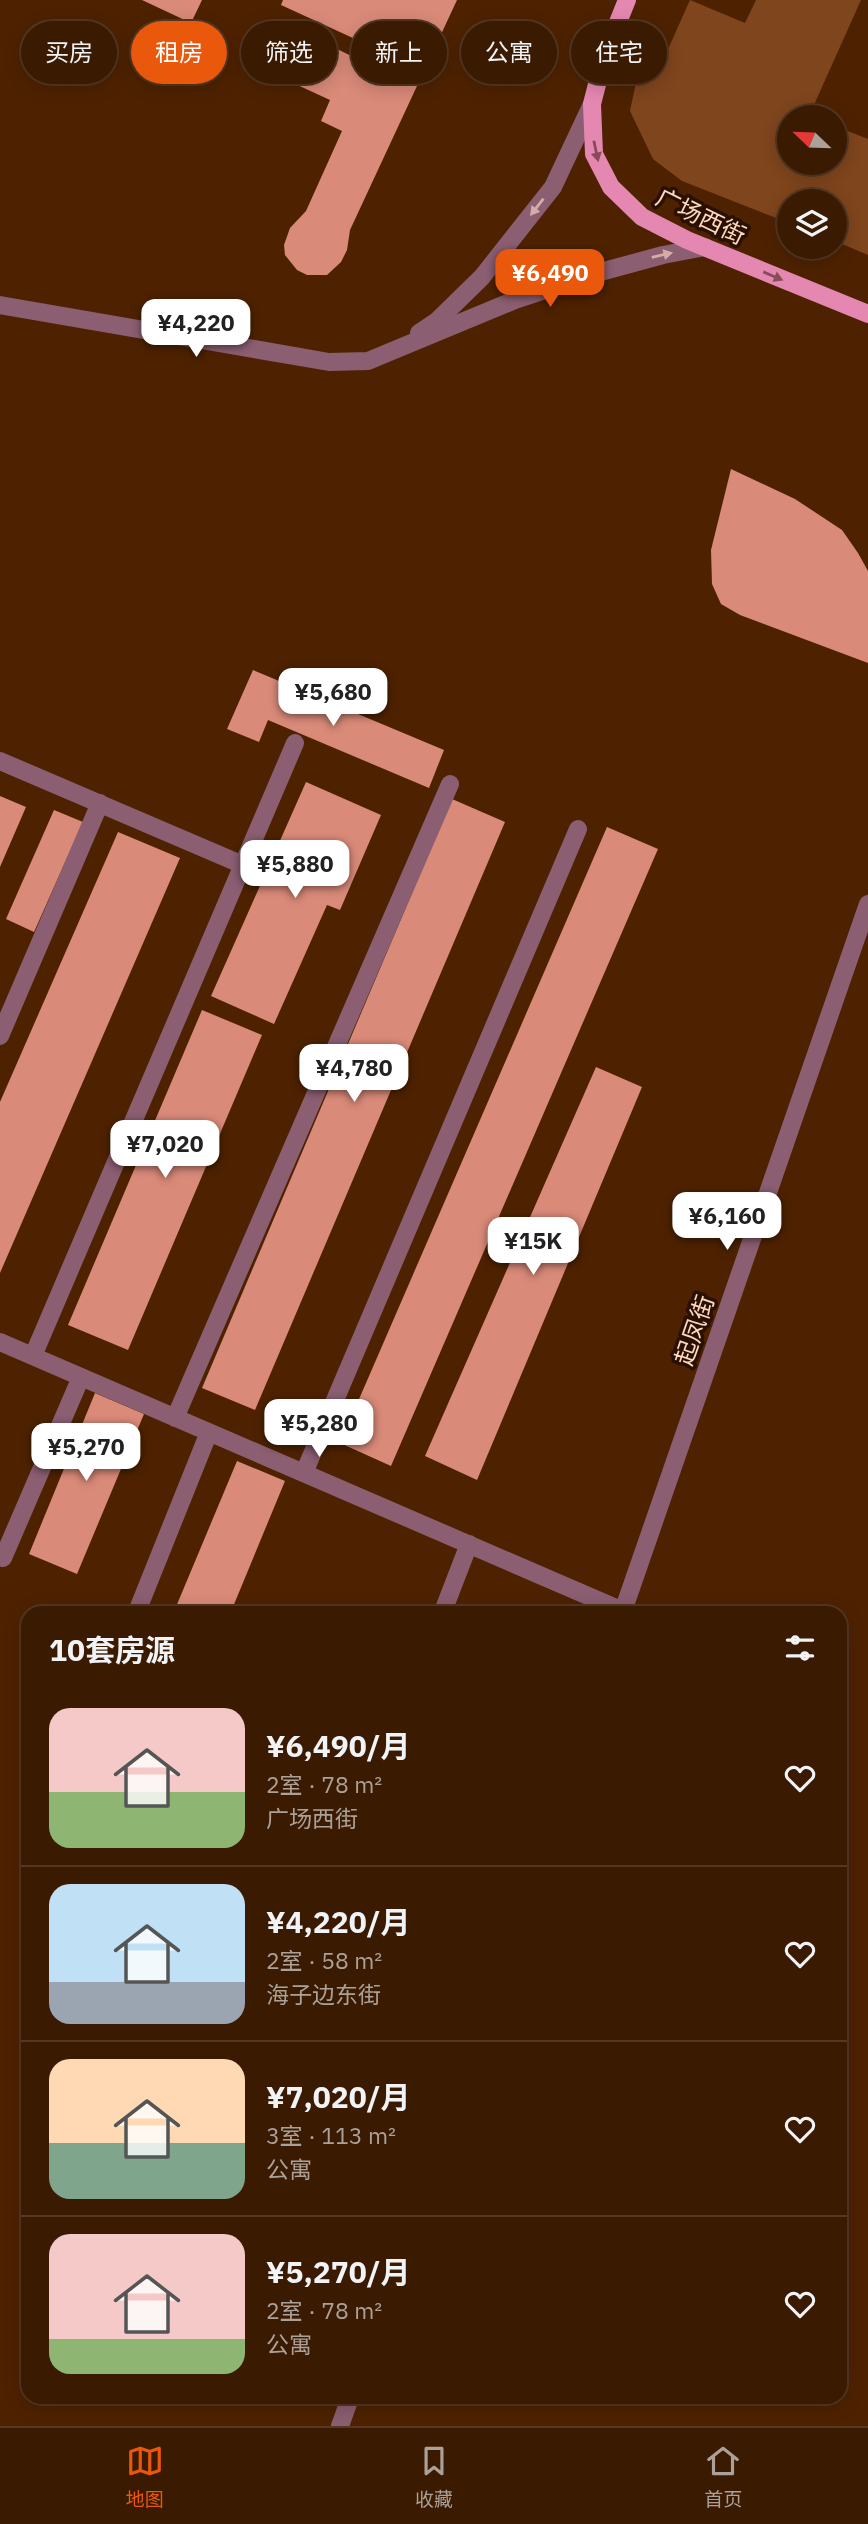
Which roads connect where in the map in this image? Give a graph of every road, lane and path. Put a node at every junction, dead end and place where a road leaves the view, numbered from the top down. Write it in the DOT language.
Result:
graph roads {
  1 [pos="622,5"];
  2 [pos="592,104"];
  3 [pos="705,247"];
  4 [pos="0,305"];
  5 [pos="868,314"];
  6 [pos="391,353"];
  7 [pos="295,743"];
  8 [pos="0,761"];
  9 [pos="450,784"];
  10 [pos="100,803"];
  11 [pos="578,829"];
  12 [pos="243,865"];
  13 [pos="868,904"];
  14 [pos="0,1036"];
  15 [pos="0,1342"];
  16 [pos="33,1356"];
  17 [pos="81,1377"];
  18 [pos="175,1418"];
  19 [pos="209,1432"];
  20 [pos="304,1473"];
  21 [pos="469,1544"];
  22 [pos="3,1558"];
  23 [pos="139,1606"];
  24 [pos="445,1606"];
  25 [pos="608,1606"];
  26 [pos="624,1606"];
  27 [pos="348,2404"];
  28 [pos="340,2426"];
  1 -- 2 [label="main road, 广场西街"];
  2 -- 3 [label="main road, 广场西街, one-way"];
  2 -- 6 [label="street, one-way"];
  3 -- 5 [label="main road, 广场西街, one-way"];
  6 -- 3 [label="street, one-way"];
  4 -- 6 [label="street"];
  7 -- 12 [label="street"];
  8 -- 10 [label="street"];
  9 -- 18 [label="street"];
  10 -- 12 [label="street"];
  10 -- 14 [label="street"];
  11 -- 20 [label="street"];
  12 -- 16 [label="street"];
  13 -- 26 [label="street, 起凤街"];
  15 -- 16 [label="street"];
  16 -- 17 [label="street"];
  17 -- 18 [label="street"];
  17 -- 22 [label="street"];
  18 -- 19 [label="street"];
  19 -- 20 [label="street"];
  19 -- 23 [label="street"];
  20 -- 21 [label="street"];
  21 -- 24 [label="street"];
  21 -- 25 [label="street"];
  27 -- 28 [label="street"];
}
